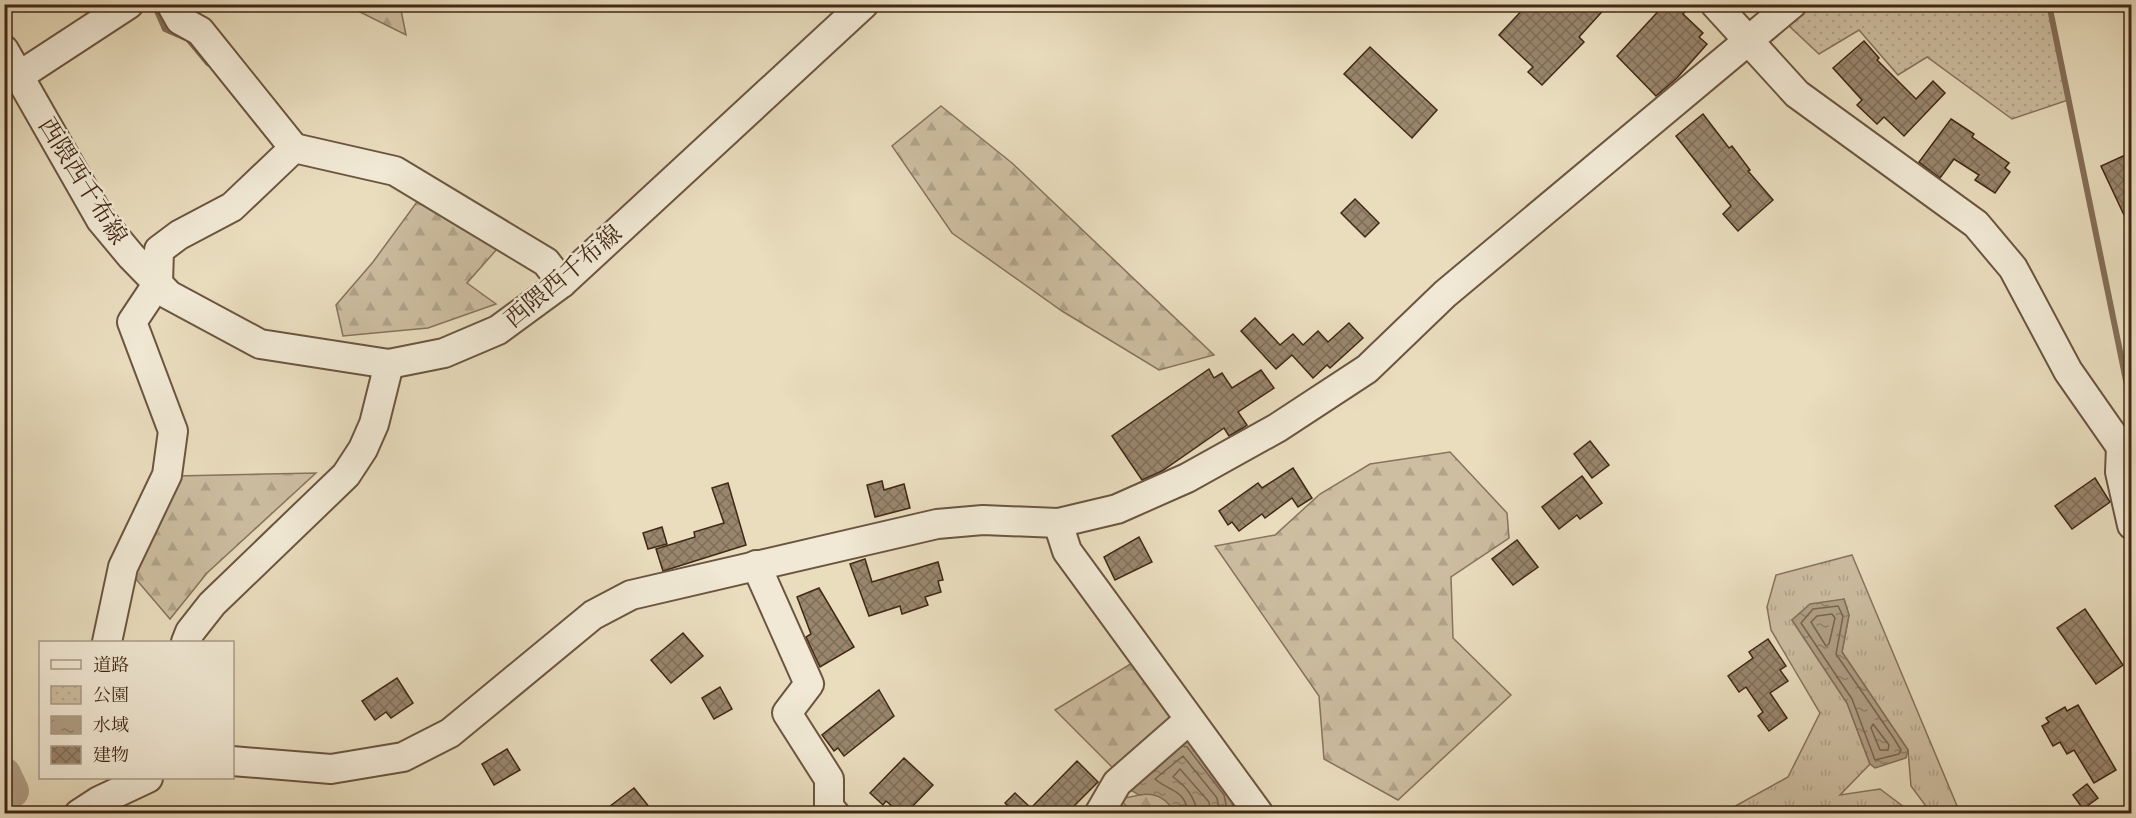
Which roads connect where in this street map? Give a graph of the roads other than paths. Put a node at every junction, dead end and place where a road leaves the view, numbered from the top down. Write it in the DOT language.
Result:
graph roads {
  1 [pos="129,4"];
  2 [pos="171,4"];
  3 [pos="864,4"];
  4 [pos="1715,4"];
  5 [pos="1792,4"];
  6 [pos="1747,41"];
  7 [pos="4,50"];
  8 [pos="19,76"];
  9 [pos="294,148"];
  10 [pos="158,283"];
  11 [pos="562,283"];
  12 [pos="389,364"];
  13 [pos="2126,450"];
  14 [pos="1058,523"];
  15 [pos="2132,525"];
  16 [pos="756,565"];
  17 [pos="107,641"];
  18 [pos="186,641"];
  19 [pos="1189,720"];
  20 [pos="234,761"];
  21 [pos="143,779"];
  22 [pos="94,797"];
  23 [pos="835,813"];
  24 [pos="1099,813"];
  25 [pos="1258,813"];
  1 -- 8 [label="street"];
  2 -- 9 [label="street"];
  3 -- 11 [label="street, 西隈西千布線"];
  4 -- 6 [label="street"];
  5 -- 6 [label="street"];
  6 -- 13 [label="street"];
  6 -- 14 [label="street"];
  7 -- 8 [label="street, 西隈西千布線"];
  8 -- 10 [label="street, 西隈西千布線"];
  9 -- 10 [label="street"];
  9 -- 11 [label="street"];
  10 -- 12 [label="street, 西隈西千布線"];
  10 -- 17 [label="street"];
  11 -- 12 [label="street, 西隈西千布線"];
  12 -- 18 [label="street"];
  13 -- 15 [label="street"];
  14 -- 16 [label="street"];
  14 -- 19 [label="street"];
  16 -- 20 [label="street"];
  16 -- 23 [label="street"];
  19 -- 24 [label="street"];
  19 -- 25 [label="street"];
  21 -- 22 [label="street"];
}
